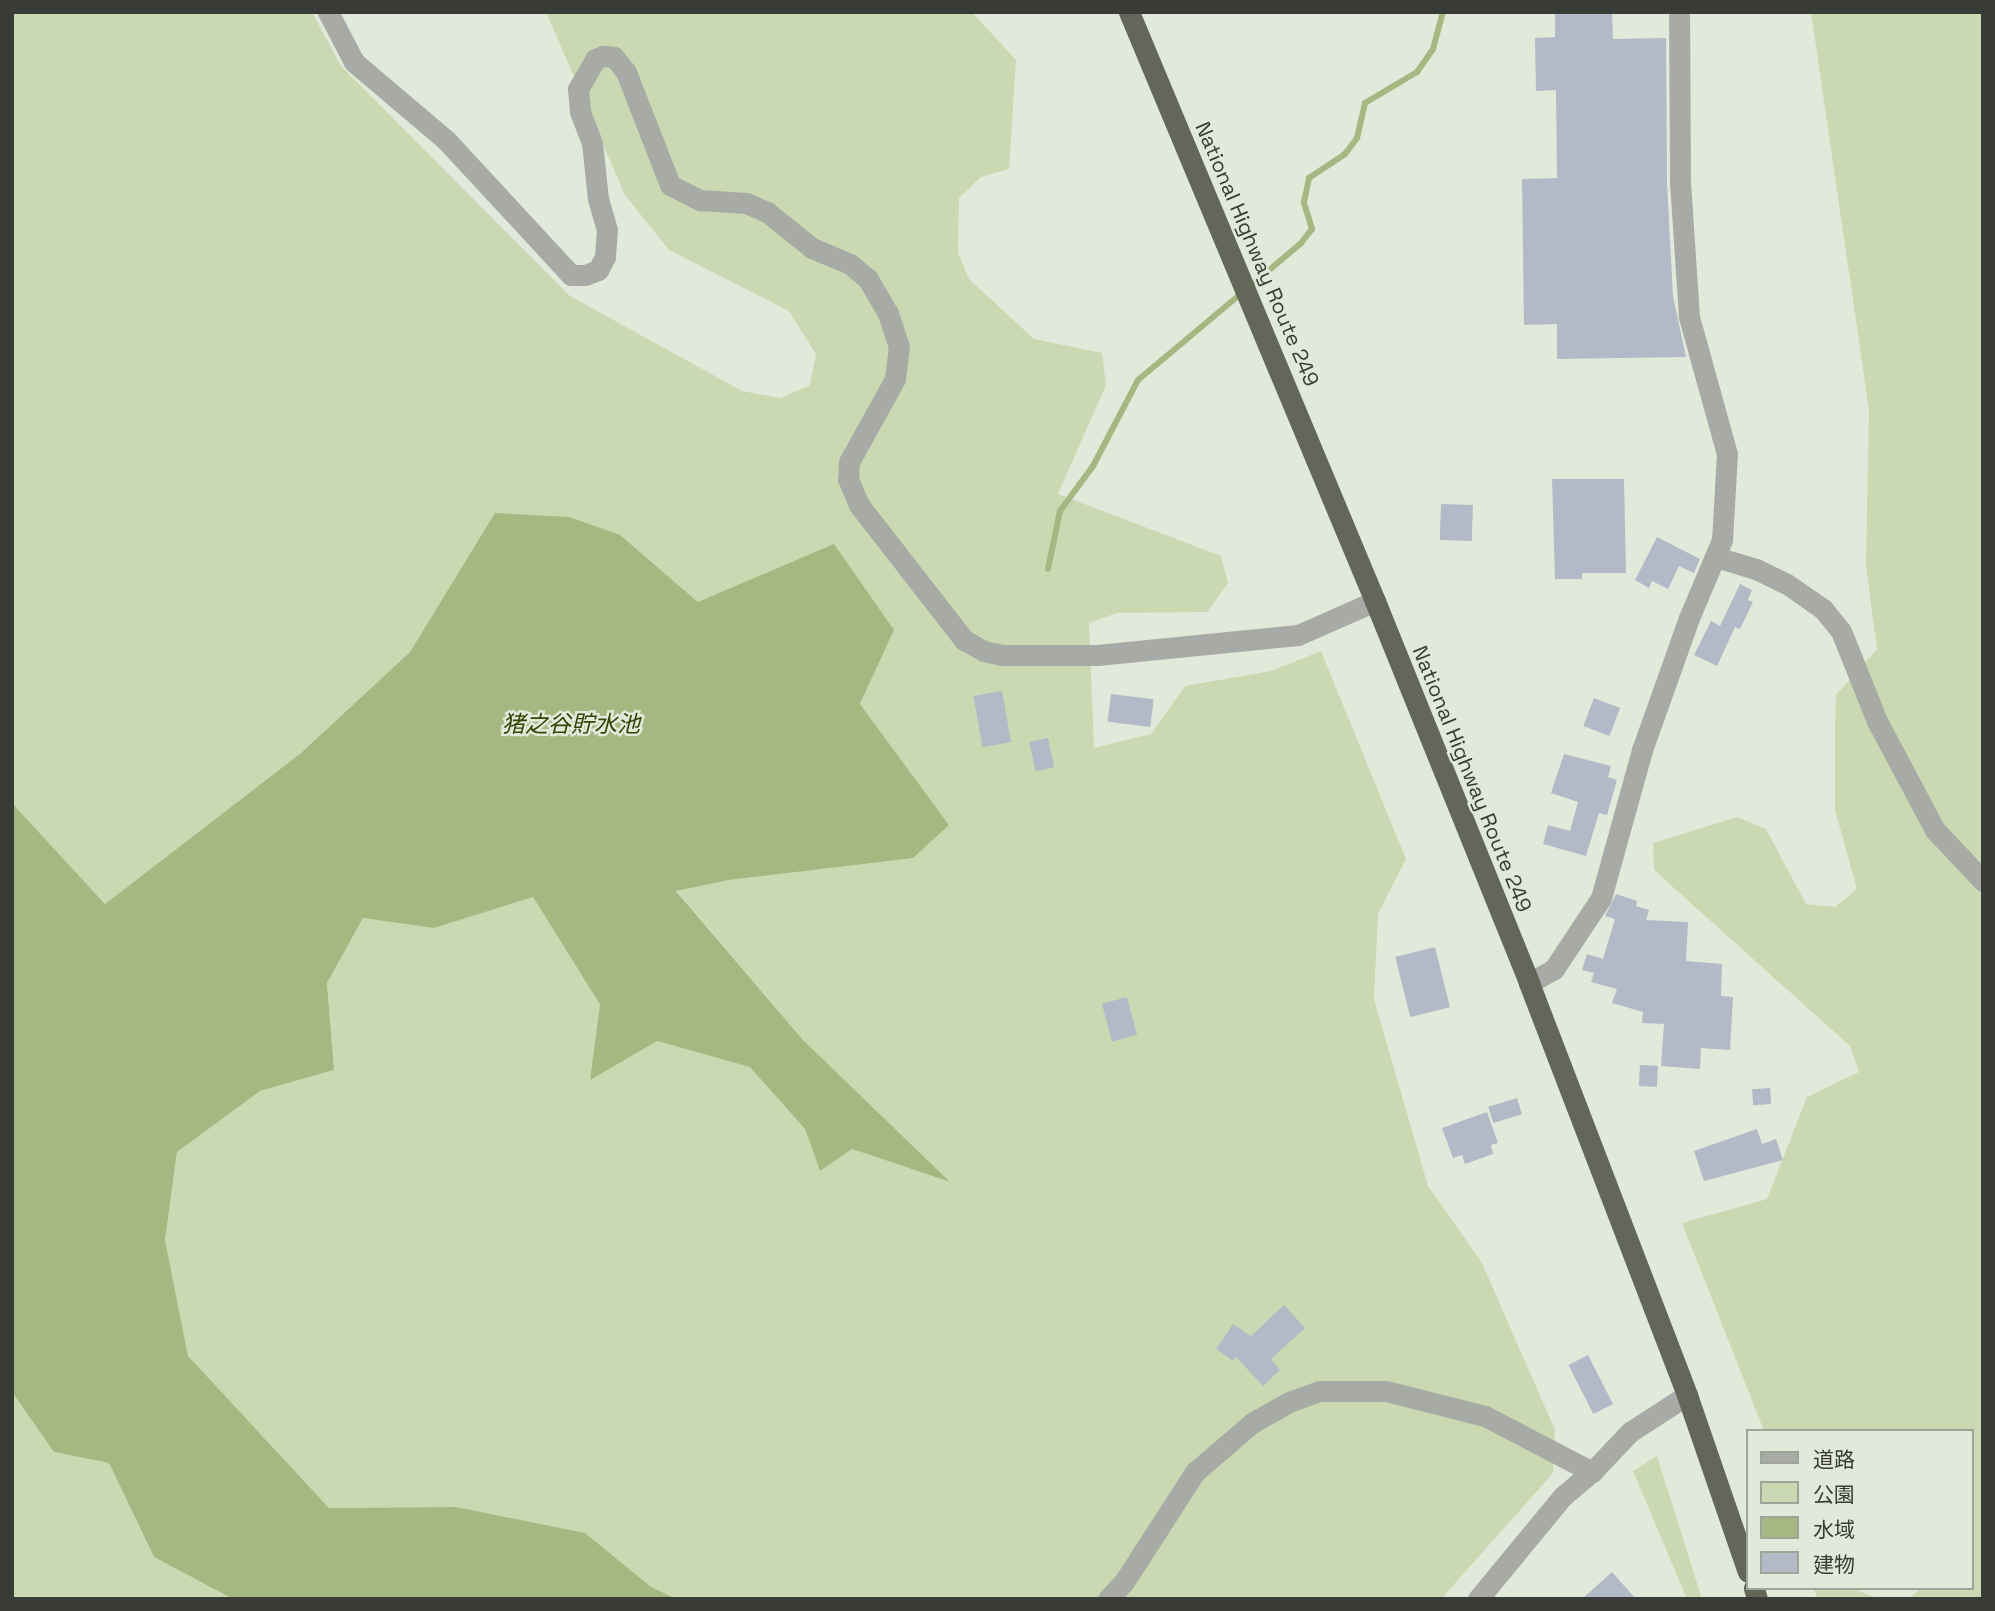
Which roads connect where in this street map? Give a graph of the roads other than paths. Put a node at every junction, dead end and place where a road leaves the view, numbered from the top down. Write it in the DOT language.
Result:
graph roads {
  1 [pos="328,12"];
  2 [pos="1129,12"];
  3 [pos="1679,12"];
  4 [pos="1716,557"];
  5 [pos="1375,601"];
  6 [pos="1983,881"];
  7 [pos="1529,983"];
  8 [pos="1687,1395"];
  9 [pos="1592,1472"];
  10 [pos="1746,1566"];
  11 [pos="1108,1599"];
  12 [pos="1478,1599"];
  1 -- 5 [label="street"];
  2 -- 5 [label="highway, National Highway Route 249"];
  3 -- 4 [label="street"];
  4 -- 6 [label="street"];
  4 -- 7 [label="street"];
  5 -- 7 [label="highway, National Highway Route 249"];
  7 -- 8 [label="highway, National Highway Route 249"];
  8 -- 9 [label="street"];
  8 -- 10 [label="highway, National Highway Route 249"];
  9 -- 11 [label="street"];
  9 -- 12 [label="street"];
}
